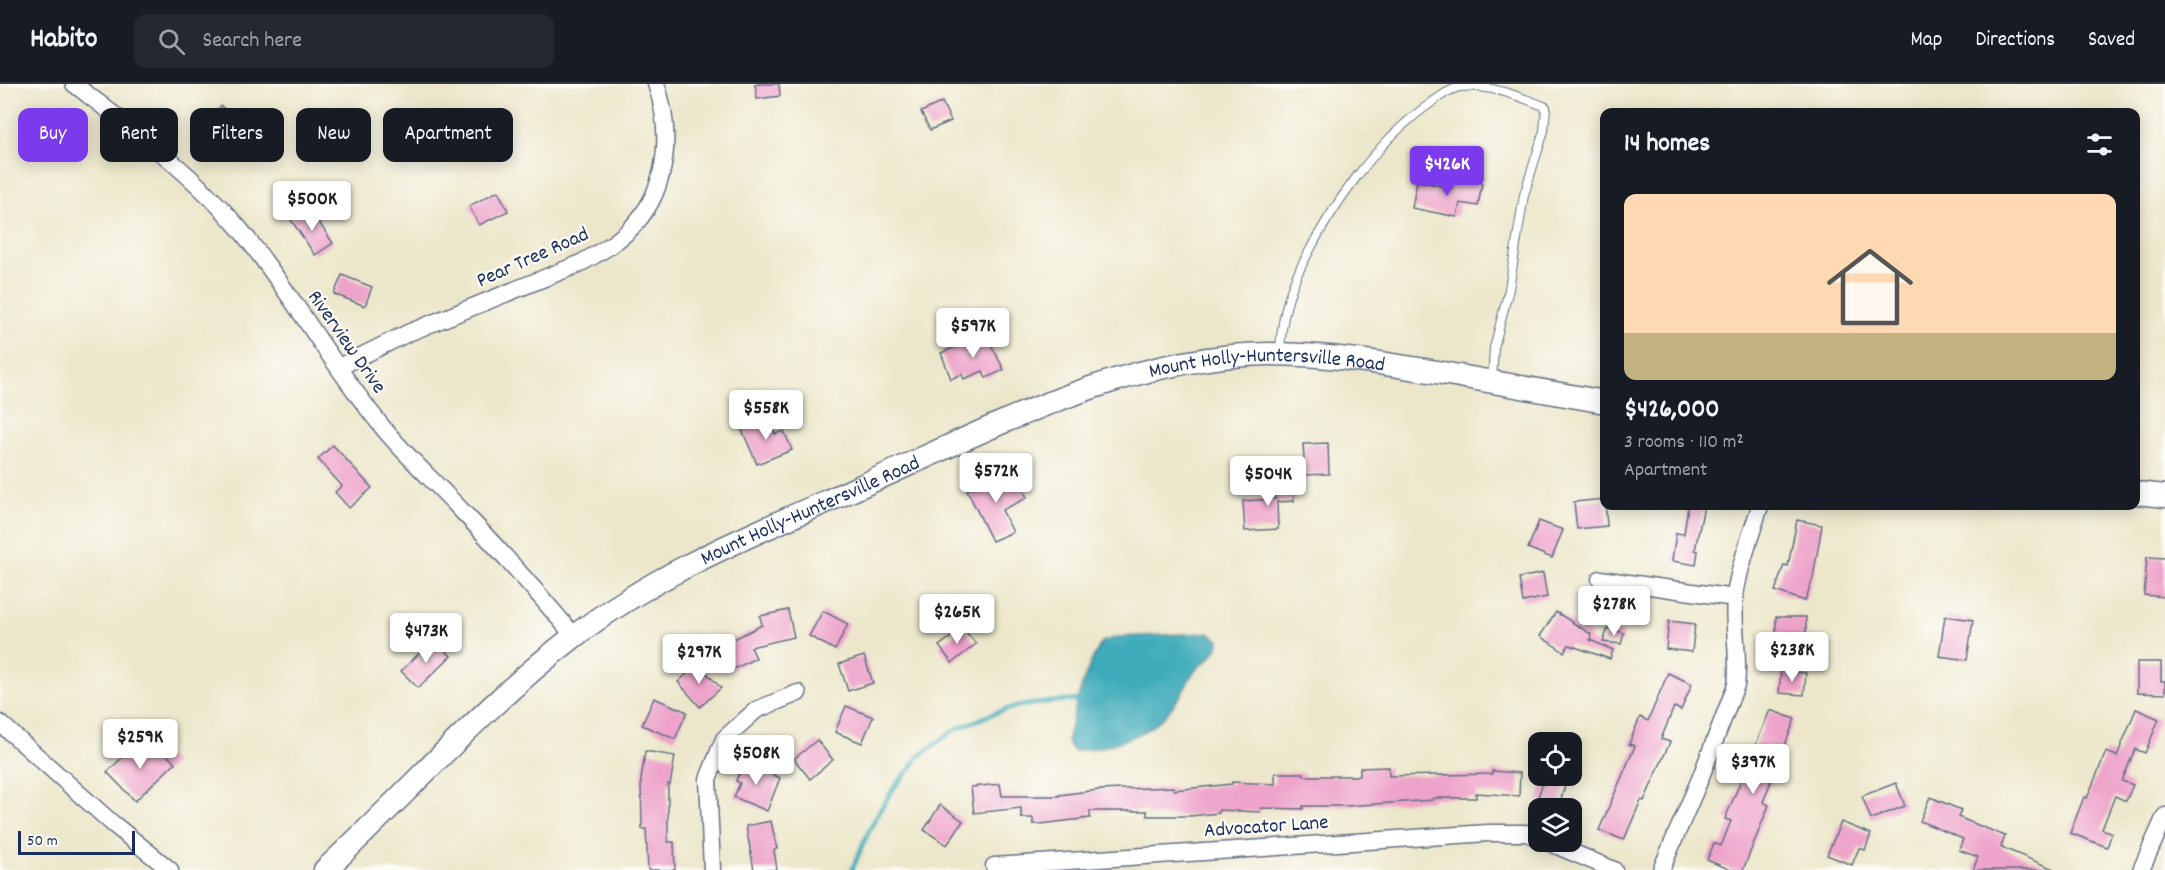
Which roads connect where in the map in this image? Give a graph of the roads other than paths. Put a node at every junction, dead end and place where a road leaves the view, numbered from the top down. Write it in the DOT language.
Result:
graph roads {
  1 [pos="74,84"];
  2 [pos="657,84"];
  3 [pos="1280,355"];
  4 [pos="339,367"];
  5 [pos="1492,382"];
  6 [pos="1600,401"];
  7 [pos="2140,493"];
  8 [pos="2165,496"];
  9 [pos="1759,510"];
  10 [pos="1600,579"];
  11 [pos="1735,598"];
  12 [pos="574,636"];
  13 [pos="798,693"];
  14 [pos="3,732"];
  15 [pos="2165,816"];
  16 [pos="1528,834"];
  17 [pos="1572,852"];
  18 [pos="994,866"];
  19 [pos="170,870"];
  20 [pos="325,870"];
  21 [pos="712,870"];
  22 [pos="1614,870"];
  23 [pos="1661,870"];
  24 [pos="2141,870"];
  1 -- 4 [label="street, Riverview Drive"];
  2 -- 4 [label="street, Pear Tree Road"];
  3 -- 5 [label="main road, Mount Holly-Huntersville Road"];
  3 -- 5 [label="lane"];
  3 -- 12 [label="main road, Mount Holly-Huntersville Road"];
  4 -- 12 [label="street, Riverview Drive"];
  5 -- 6 [label="main road, Mount Holly-Huntersville Road"];
  7 -- 8 [label="main road"];
  9 -- 11 [label="street"];
  10 -- 11 [label="street"];
  11 -- 23 [label="street"];
  12 -- 20 [label="main road, Mount Holly-Huntersville Road"];
  13 -- 21 [label="street"];
  14 -- 19 [label="street"];
  15 -- 24 [label="street"];
  16 -- 18 [label="street, Advocator Lane"];
  17 -- 22 [label="street"];
}
